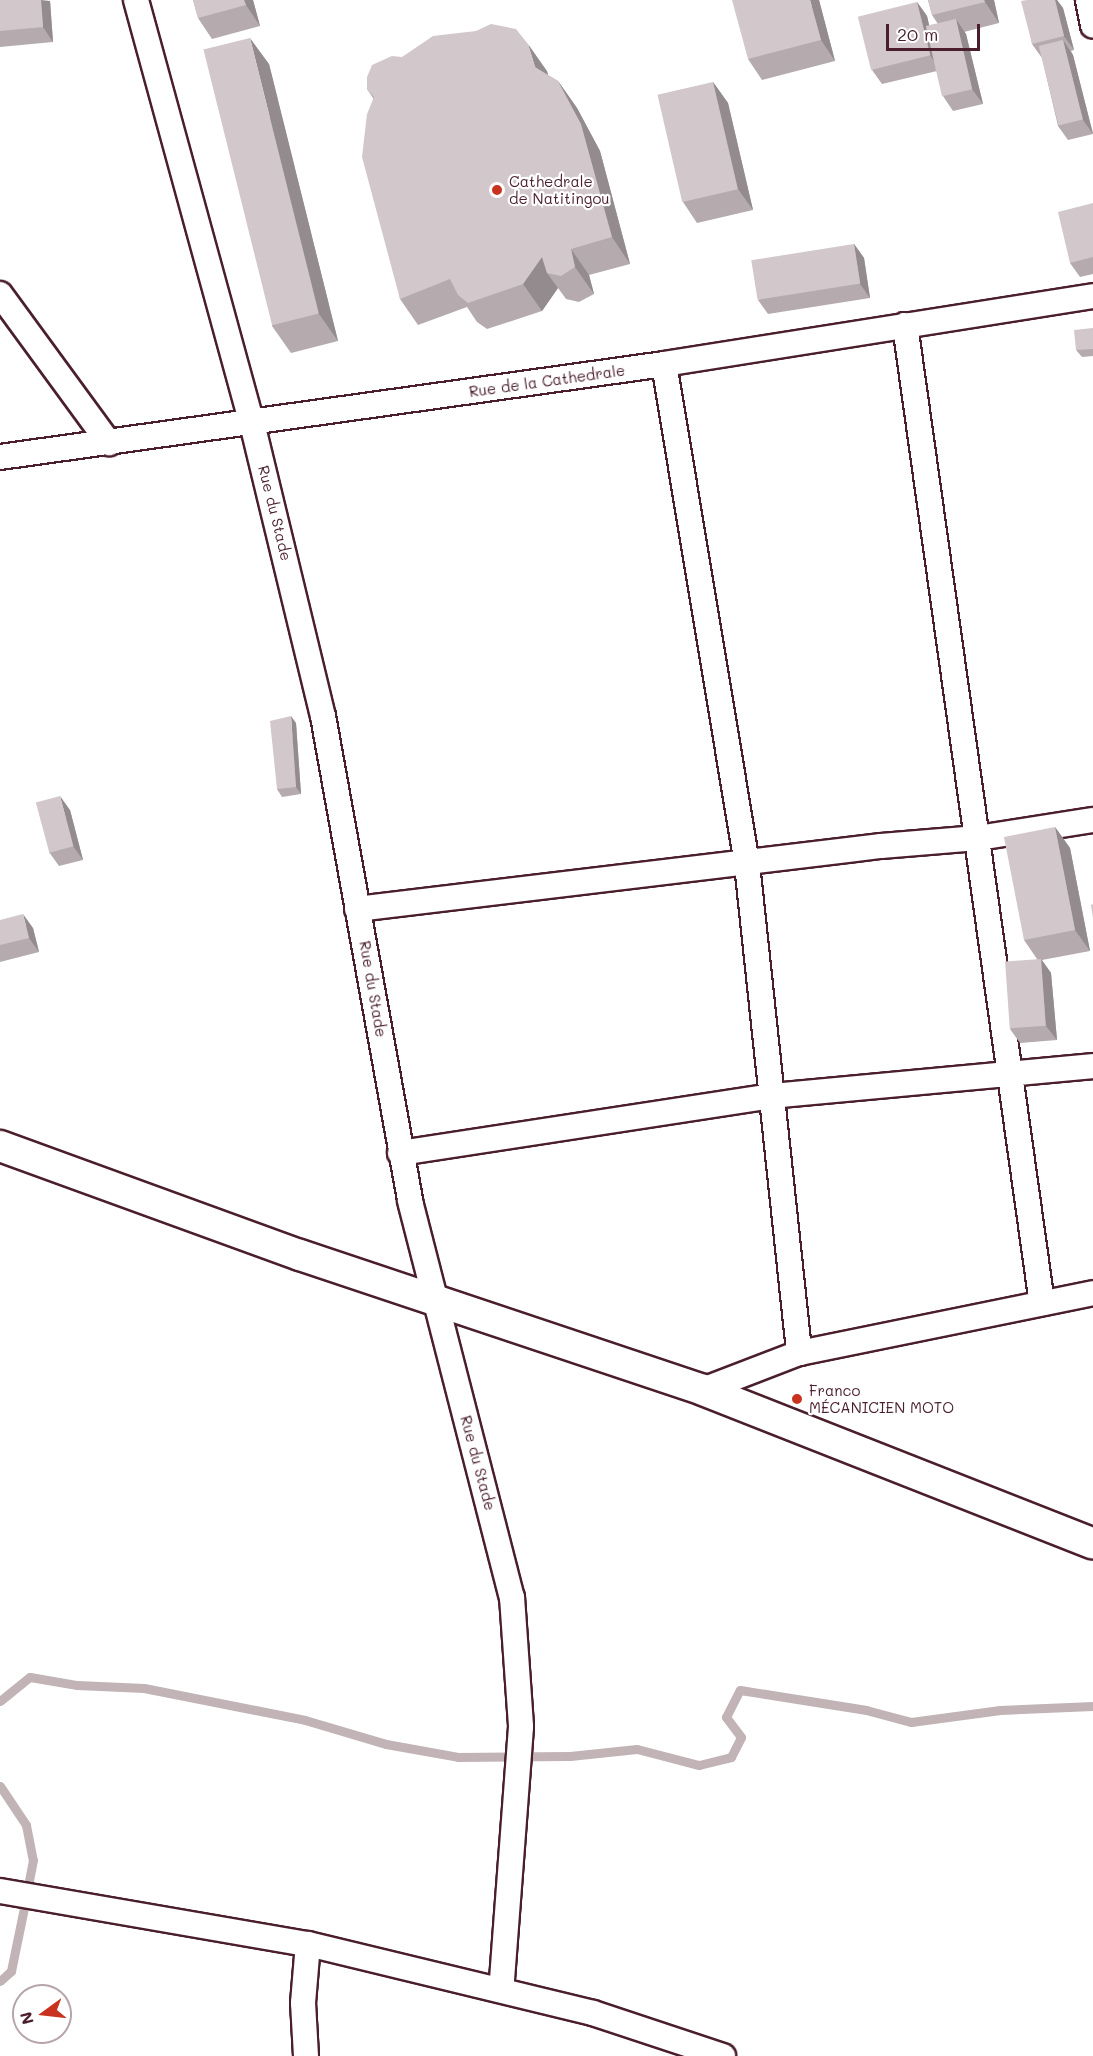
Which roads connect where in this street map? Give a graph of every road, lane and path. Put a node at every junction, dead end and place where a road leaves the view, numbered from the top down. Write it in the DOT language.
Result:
graph roads {
  1 [pos="136,0"];
  2 [pos="1088,0"];
  3 [pos="1093,26"];
  4 [pos="0,294"];
  5 [pos="1093,296"];
  6 [pos="905,325"];
  7 [pos="664,364"];
  8 [pos="252,423"];
  9 [pos="109,443"];
  10 [pos="0,458"];
  11 [pos="1093,820"];
  12 [pos="978,838"];
  13 [pos="747,864"];
  14 [pos="357,909"];
  15 [pos="1093,1066"];
  16 [pos="1012,1076"];
  17 [pos="771,1096"];
  18 [pos="0,1146"];
  19 [pos="400,1153"];
  20 [pos="1093,1293"];
  21 [pos="433,1299"];
  22 [pos="1042,1303"];
  23 [pos="799,1353"];
  24 [pos="702,1390"];
  25 [pos="1093,1544"];
  26 [pos="0,1891"];
  27 [pos="308,1944"];
  28 [pos="501,1990"];
  29 [pos="306,2056"];
  30 [pos="723,2056"];
  1 -- 8 [label="street, Rue du Stade"];
  2 -- 3 [label="street"];
  4 -- 9 [label="street"];
  5 -- 6 [label="street, Rue de la Cathedrale"];
  6 -- 7 [label="street, Rue de la Cathedrale"];
  6 -- 12 [label="street"];
  7 -- 8 [label="street, Rue de la Cathedrale"];
  7 -- 13 [label="street"];
  8 -- 9 [label="street, Rue de la Cathedrale"];
  8 -- 14 [label="street, Rue du Stade"];
  9 -- 10 [label="street, Rue de la Cathedrale"];
  11 -- 12 [label="street"];
  12 -- 13 [label="street"];
  12 -- 16 [label="street"];
  13 -- 14 [label="street"];
  13 -- 17 [label="street"];
  14 -- 19 [label="street, Rue du Stade"];
  15 -- 16 [label="street"];
  16 -- 17 [label="street"];
  16 -- 22 [label="street"];
  17 -- 19 [label="street"];
  17 -- 23 [label="street"];
  18 -- 21 [label="street"];
  19 -- 21 [label="street, Rue du Stade"];
  20 -- 22 [label="street"];
  21 -- 24 [label="street"];
  21 -- 28 [label="street, Rue du Stade"];
  22 -- 23 [label="street"];
  23 -- 24 [label="street"];
  24 -- 25 [label="street"];
  26 -- 27 [label="street"];
  27 -- 28 [label="street"];
  27 -- 29 [label="street"];
  28 -- 30 [label="street"];
}
